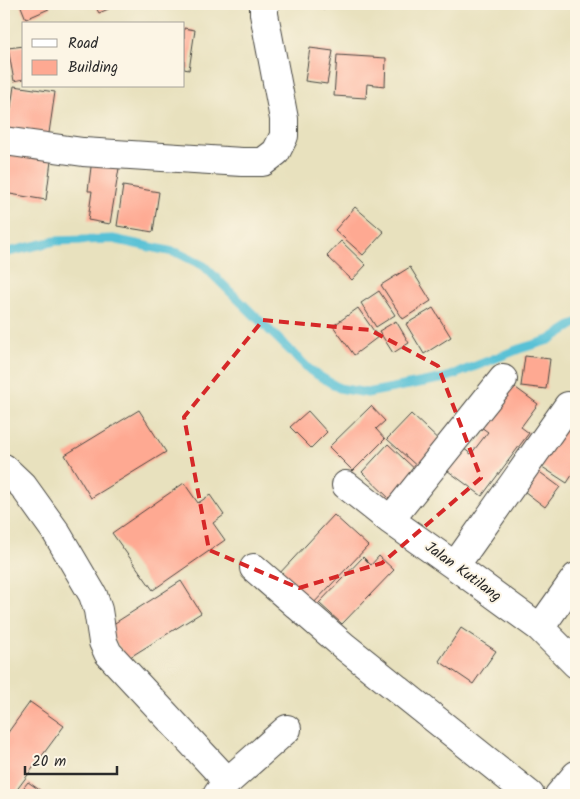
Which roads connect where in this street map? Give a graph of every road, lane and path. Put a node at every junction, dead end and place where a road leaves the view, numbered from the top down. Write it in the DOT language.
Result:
graph roads {
  1 [pos="264,4"];
  2 [pos="4,140"];
  3 [pos="503,379"];
  4 [pos="568,406"];
  5 [pos="4,468"];
  6 [pos="346,485"];
  7 [pos="390,520"];
  8 [pos="455,566"];
  9 [pos="254,568"];
  10 [pos="576,577"];
  11 [pos="540,628"];
  12 [pos="576,664"];
  13 [pos="287,729"];
  14 [pos="576,775"];
  15 [pos="221,790"];
  16 [pos="530,795"];
  17 [pos="558,795"];
  1 -- 2 [label="street"];
  3 -- 7 [label="street"];
  4 -- 8 [label="street"];
  5 -- 15 [label="street"];
  6 -- 7 [label="street, Jalan Kutilang"];
  7 -- 8 [label="street, Jalan Kutilang"];
  8 -- 11 [label="street, Jalan Kutilang"];
  9 -- 16 [label="street"];
  10 -- 11 [label="street"];
  11 -- 12 [label="street, Jalan Kutilang"];
  13 -- 15 [label="street"];
  14 -- 17 [label="street"];
}
